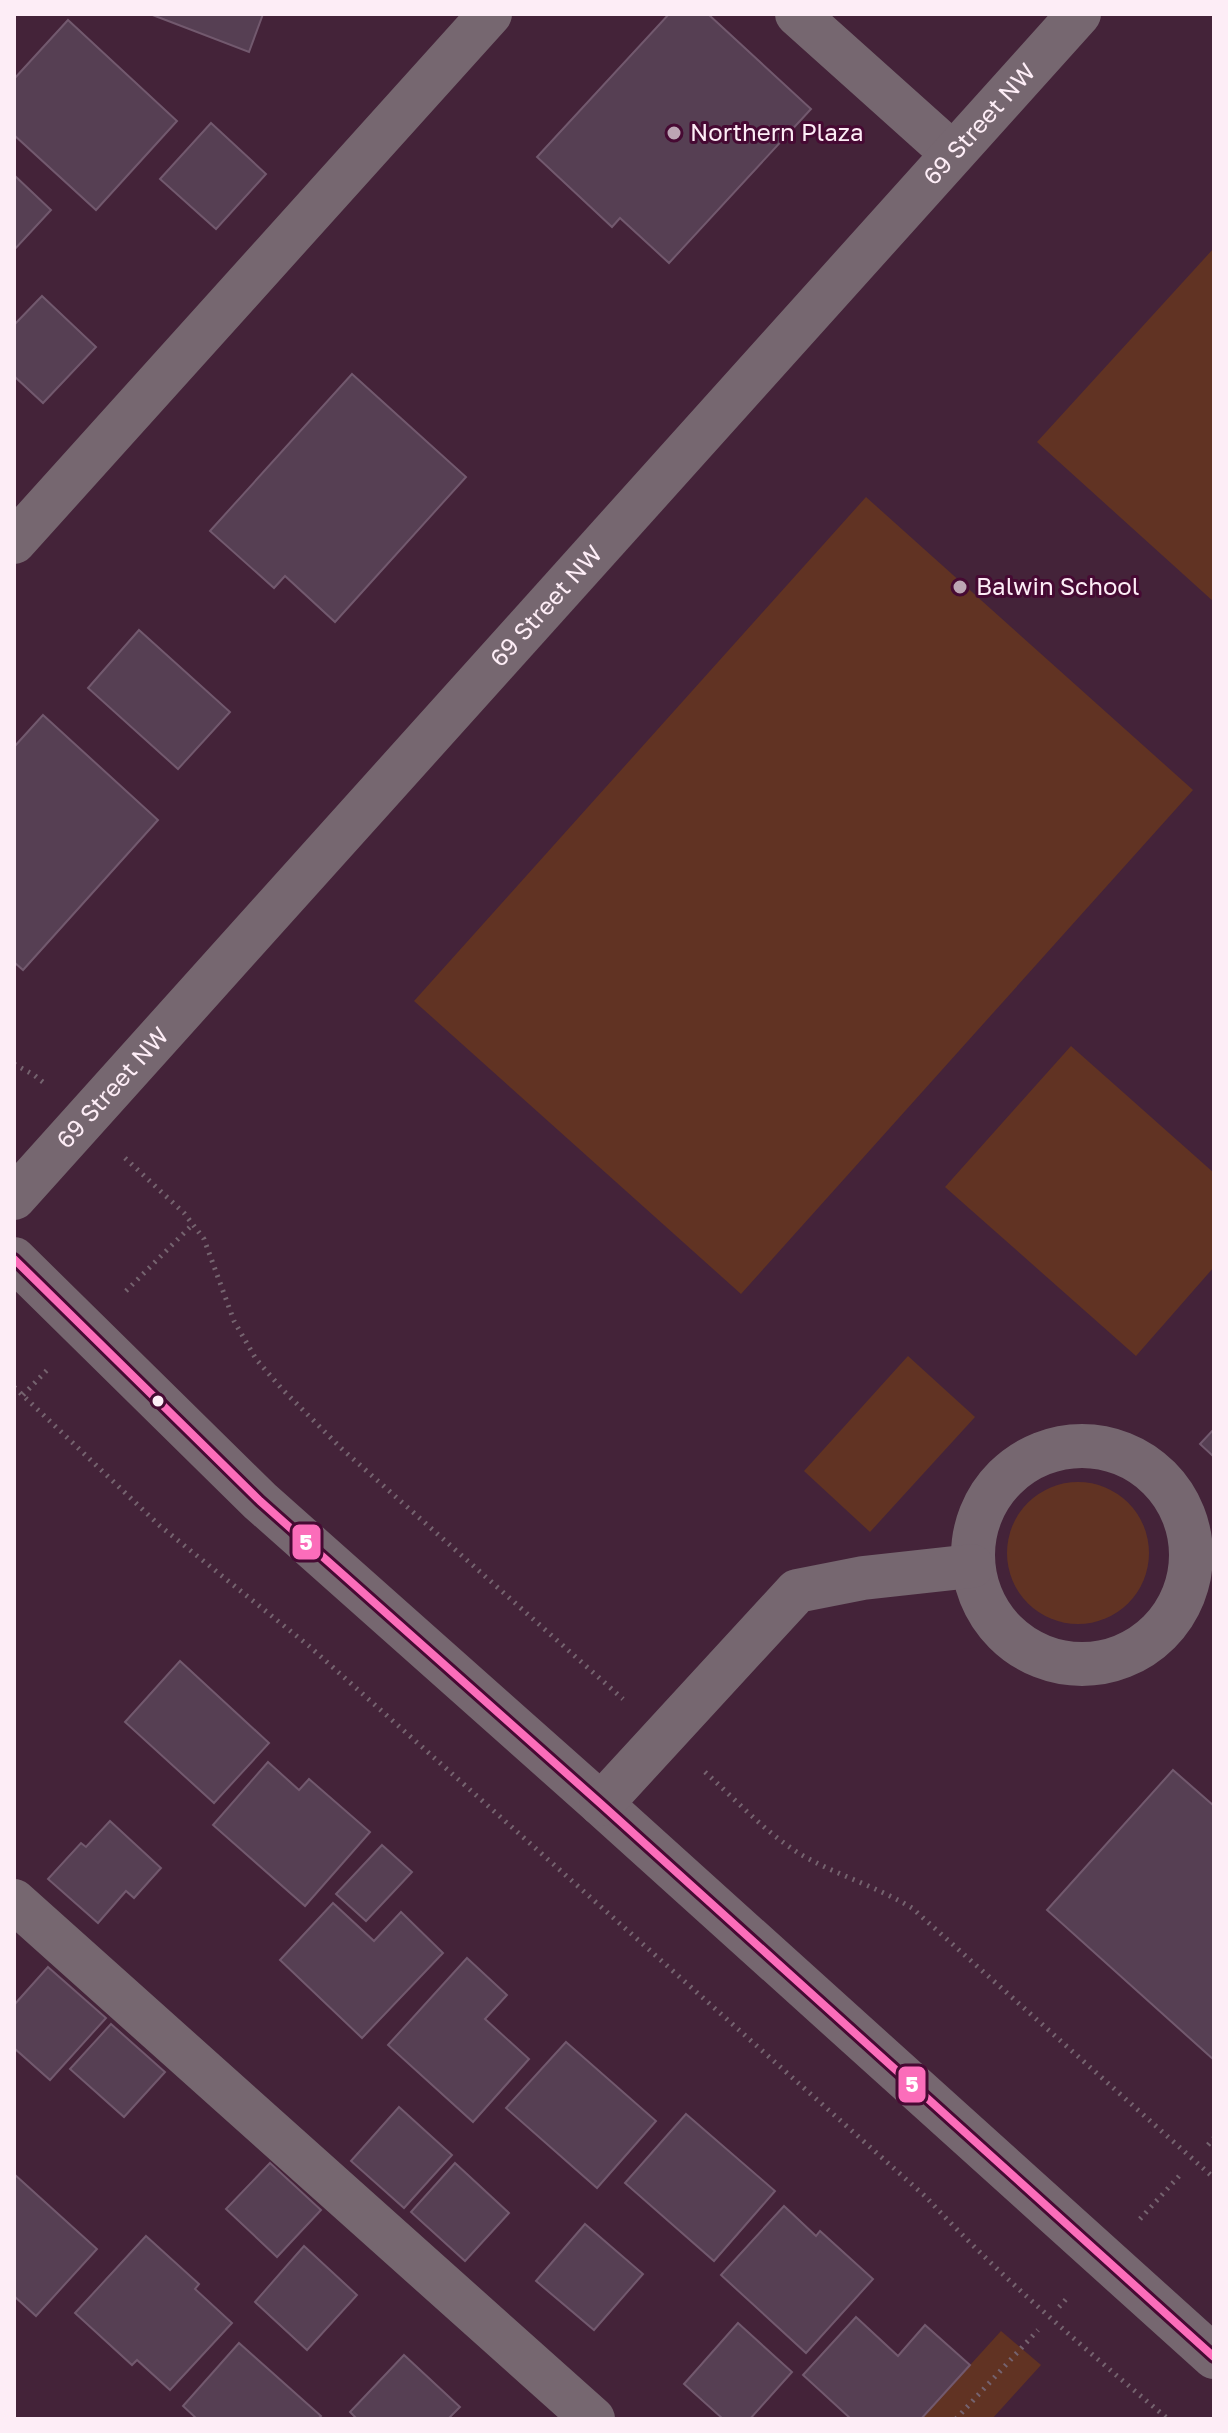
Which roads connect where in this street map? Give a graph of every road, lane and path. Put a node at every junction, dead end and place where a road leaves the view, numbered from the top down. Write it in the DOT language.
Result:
graph roads {
  1 [pos="490,14"];
  2 [pos="797,14"];
  3 [pos="1079,14"];
  4 [pos="952,153"];
  5 [pos="14,542"];
  6 [pos="14,1064"];
  7 [pos="84,1120"];
  8 [pos="14,1198"];
  9 [pos="193,1224"];
  10 [pos="14,1259"];
  11 [pos="123,1294"];
  12 [pos="54,1363"];
  13 [pos="14,1387"];
  14 [pos="23,1395"];
  15 [pos="972,1566"];
  16 [pos="665,1735"];
  17 [pos="601,1804"];
  18 [pos="14,1901"];
  19 [pos="1214,2138"];
  20 [pos="1208,2145"];
  21 [pos="1180,2175"];
  22 [pos="1214,2178"];
  23 [pos="1133,2226"];
  24 [pos="1038,2330"];
  25 [pos="1214,2357"];
  26 [pos="593,2419"];
  27 [pos="956,2419"];
  28 [pos="1168,2419"];
  1 -- 5 [label="street"];
  2 -- 4 [label="street"];
  3 -- 4 [label="street, 69 Street NW"];
  4 -- 7 [label="street, 69 Street NW"];
  6 -- 7 [label="path"];
  7 -- 8 [label="street, 69 Street NW"];
  7 -- 9 [label="path"];
  9 -- 11 [label="path"];
  9 -- 16 [label="path"];
  10 -- 17 [label="street"];
  12 -- 14 [label="path"];
  13 -- 14 [label="path"];
  14 -- 28 [label="path"];
  15 -- 15 [label="street"];
  15 -- 16 [label="street"];
  16 -- 17 [label="street"];
  16 -- 22 [label="path"];
  17 -- 25 [label="street"];
  18 -- 26 [label="street"];
  19 -- 20 [label="path"];
  21 -- 23 [label="path"];
  24 -- 27 [label="path"];
}
